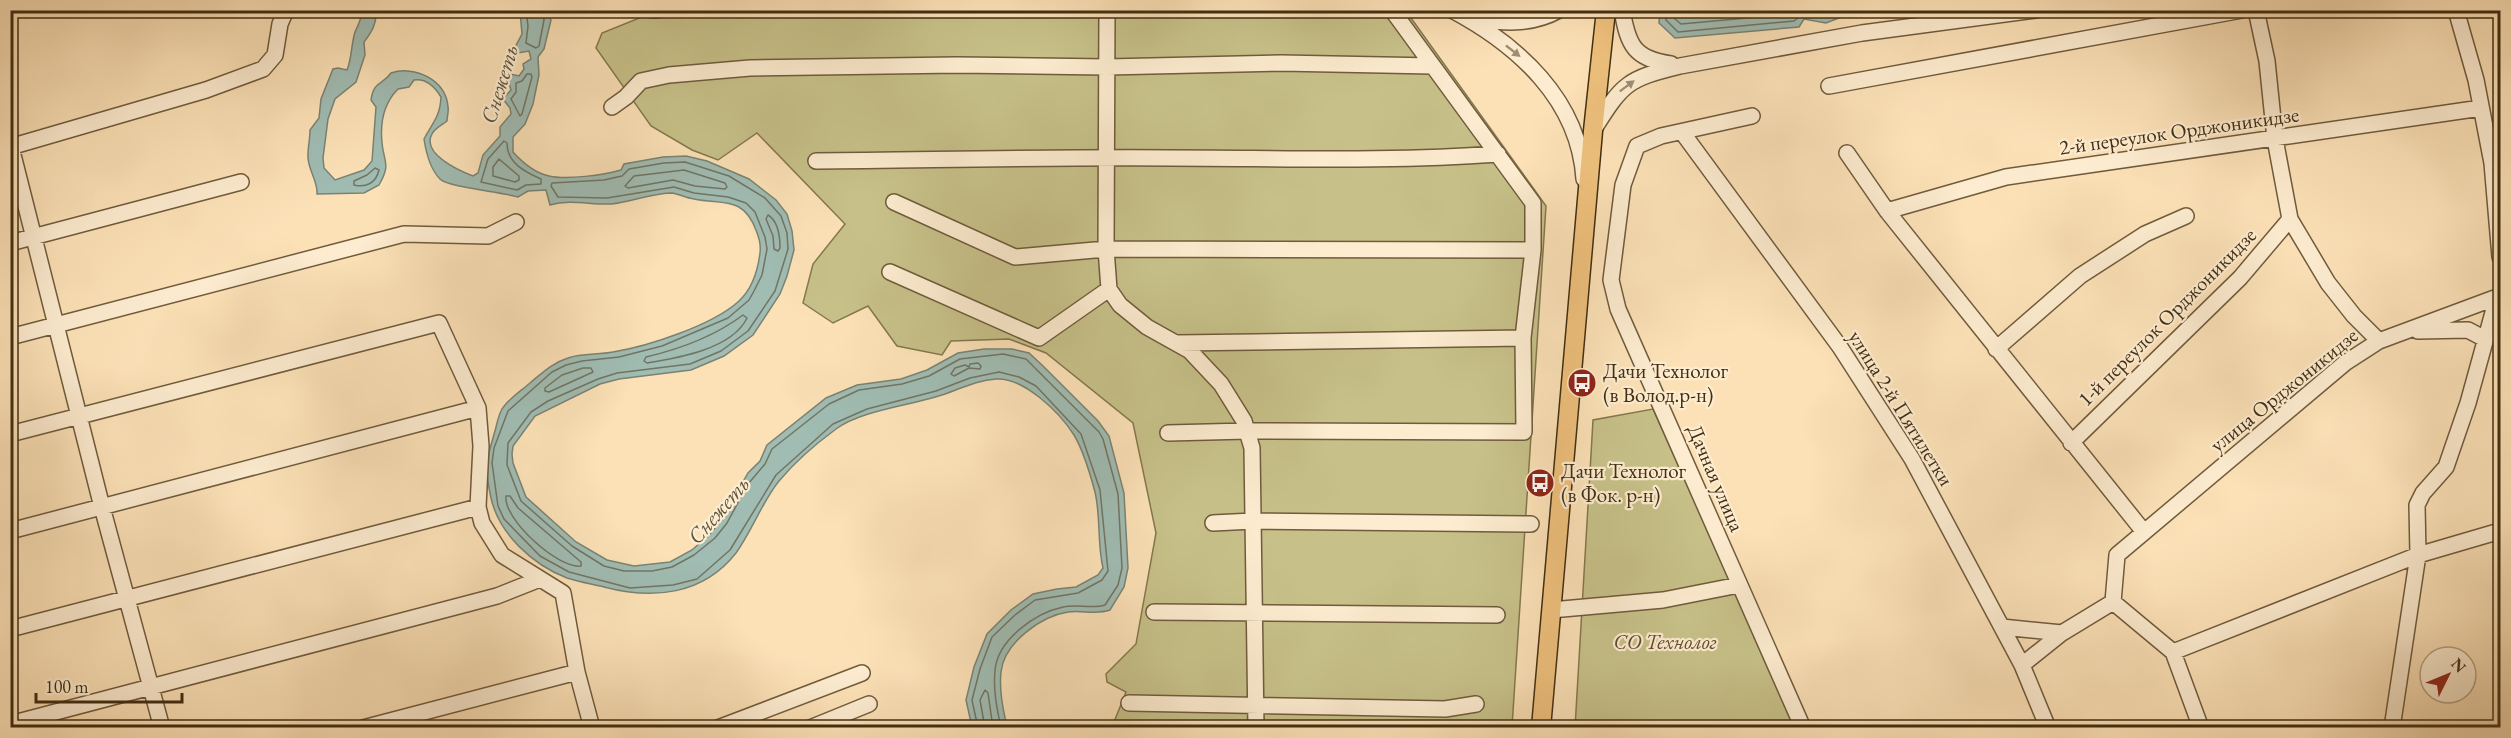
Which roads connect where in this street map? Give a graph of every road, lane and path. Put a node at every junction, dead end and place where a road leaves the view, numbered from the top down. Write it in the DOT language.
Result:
graph roads {
  1 [pos="286,10"];
  2 [pos="652,10"];
  3 [pos="658,10"];
  4 [pos="1107,10"];
  5 [pos="1392,10"];
  6 [pos="1559,10"];
  7 [pos="1606,10"];
  8 [pos="1622,10"];
  9 [pos="2036,10"];
  10 [pos="2242,10"];
  11 [pos="2256,10"];
  12 [pos="2456,10"];
  13 [pos="1458,14"];
  14 [pos="1433,66"];
  15 [pos="1680,66"];
  16 [pos="1107,67"];
  17 [pos="1829,86"];
  18 [pos="612,107"];
  19 [pos="2481,108"];
  20 [pos="1752,116"];
  21 [pos="1593,131"];
  22 [pos="1682,132"];
  23 [pos="2275,139"];
  24 [pos="11,147"];
  25 [pos="1847,153"];
  26 [pos="1498,154"];
  27 [pos="1106,157"];
  28 [pos="816,161"];
  29 [pos="241,182"];
  30 [pos="894,202"];
  31 [pos="1887,211"];
  32 [pos="2186,216"];
  33 [pos="1585,218"];
  34 [pos="2290,219"];
  35 [pos="516,222"];
  36 [pos="33,237"];
  37 [pos="10,243"];
  38 [pos="1107,249"];
  39 [pos="1533,250"];
  40 [pos="2500,257"];
  41 [pos="890,273"];
  42 [pos="1109,288"];
  43 [pos="2499,297"];
  44 [pos="55,326"];
  45 [pos="2406,331"];
  46 [pos="10,337"];
  47 [pos="1523,338"];
  48 [pos="2485,339"];
  49 [pos="2379,341"];
  50 [pos="1177,343"];
  51 [pos="1996,349"];
  52 [pos="478,408"];
  53 [pos="80,415"];
  54 [pos="1247,431"];
  55 [pos="1168,433"];
  56 [pos="10,434"];
  57 [pos="2071,443"];
  58 [pos="102,507"];
  59 [pos="478,507"];
  60 [pos="1254,521"];
  61 [pos="1213,523"];
  62 [pos="1531,524"];
  63 [pos="10,531"];
  64 [pos="2500,531"];
  65 [pos="2144,532"];
  66 [pos="2418,555"];
  67 [pos="540,579"];
  68 [pos="1739,585"];
  69 [pos="127,598"];
  70 [pos="2113,602"];
  71 [pos="1551,610"];
  72 [pos="1154,612"];
  73 [pos="1255,613"];
  74 [pos="1497,615"];
  75 [pos="2002,627"];
  76 [pos="10,629"];
  77 [pos="2062,633"];
  78 [pos="2173,652"];
  79 [pos="2022,665"];
  80 [pos="577,672"];
  81 [pos="862,673"];
  82 [pos="151,687"];
  83 [pos="1129,703"];
  84 [pos="869,704"];
  85 [pos="1476,704"];
  86 [pos="1256,705"];
  87 [pos="10,724"];
  88 [pos="162,728"];
  89 [pos="363,728"];
  90 [pos="592,728"];
  91 [pos="718,728"];
  92 [pos="810,728"];
  93 [pos="1256,728"];
  94 [pos="1541,728"];
  95 [pos="1803,728"];
  96 [pos="2048,728"];
  97 [pos="2201,728"];
  98 [pos="2392,728"];
  1 -- 24 [label="street"];
  2 -- 3 [label="street"];
  4 -- 16 [label="street"];
  5 -- 14 [label="street"];
  6 -- 13 [label="street"];
  7 -- 21 [label="main road"];
  8 -- 15 [label="street"];
  9 -- 15 [label="street"];
  10 -- 17 [label="street"];
  11 -- 23 [label="street"];
  12 -- 19 [label="street"];
  13 -- 33 [label="street, one-way"];
  14 -- 16 [label="street"];
  14 -- 26 [label="street"];
  21 -- 15 [label="street, one-way"];
  16 -- 18 [label="street"];
  16 -- 27 [label="street"];
  19 -- 23 [label="street, 2-й переулок Орджоникидзе"];
  19 -- 40 [label="street"];
  20 -- 22 [label="street, Дачная улица"];
  21 -- 33 [label="main road"];
  22 -- 68 [label="street, Дачная улица"];
  22 -- 75 [label="street, улица 2-й Пятилетки"];
  23 -- 31 [label="street, 2-й переулок Орджоникидзе"];
  23 -- 34 [label="street"];
  24 -- 36 [label="street"];
  25 -- 31 [label="street"];
  26 -- 27 [label="street"];
  26 -- 39 [label="street"];
  27 -- 28 [label="street"];
  27 -- 38 [label="street"];
  29 -- 36 [label="street"];
  30 -- 38 [label="street"];
  31 -- 51 [label="street"];
  32 -- 51 [label="street"];
  33 -- 71 [label="main road"];
  34 -- 49 [label="street"];
  34 -- 57 [label="street, 1-й переулок Орджоникидзе"];
  35 -- 44 [label="street"];
  36 -- 37 [label="street"];
  36 -- 44 [label="street"];
  38 -- 39 [label="street"];
  38 -- 42 [label="street"];
  39 -- 47 [label="street"];
  41 -- 42 [label="street"];
  42 -- 50 [label="street"];
  43 -- 45 [label="street, улица Орджоникидзе"];
  43 -- 48 [label="street"];
  44 -- 46 [label="street"];
  44 -- 53 [label="street"];
  45 -- 48 [label="street"];
  45 -- 49 [label="street, улица Орджоникидзе"];
  47 -- 50 [label="street"];
  47 -- 54 [label="street"];
  48 -- 66 [label="street"];
  49 -- 65 [label="street, улица Орджоникидзе"];
  50 -- 54 [label="street"];
  51 -- 57 [label="street"];
  52 -- 53 [label="street"];
  52 -- 58 [label="street"];
  52 -- 59 [label="street"];
  53 -- 56 [label="street"];
  53 -- 58 [label="street"];
  54 -- 55 [label="street"];
  54 -- 60 [label="street"];
  57 -- 65 [label="street"];
  58 -- 63 [label="street"];
  58 -- 69 [label="street"];
  59 -- 67 [label="street"];
  59 -- 69 [label="street"];
  60 -- 61 [label="street"];
  60 -- 62 [label="street"];
  60 -- 73 [label="street"];
  64 -- 66 [label="street"];
  65 -- 70 [label="street, улица Орджоникидзе"];
  66 -- 78 [label="street"];
  66 -- 98 [label="street"];
  67 -- 80 [label="street"];
  67 -- 82 [label="street"];
  68 -- 71 [label="street"];
  68 -- 95 [label="street, Дачная улица"];
  69 -- 76 [label="street"];
  69 -- 82 [label="street"];
  70 -- 77 [label="street"];
  70 -- 78 [label="street"];
  71 -- 94 [label="main road"];
  72 -- 73 [label="street"];
  73 -- 74 [label="street"];
  73 -- 86 [label="street"];
  75 -- 77 [label="street"];
  75 -- 79 [label="street, улица 2-й Пятилетки"];
  77 -- 79 [label="street"];
  78 -- 97 [label="street"];
  79 -- 96 [label="street, улица 2-й Пятилетки"];
  80 -- 89 [label="street"];
  80 -- 90 [label="street"];
  81 -- 91 [label="street"];
  82 -- 87 [label="street"];
  82 -- 88 [label="street"];
  83 -- 86 [label="street"];
  84 -- 92 [label="street"];
  85 -- 86 [label="street"];
  86 -- 93 [label="street"];
}
